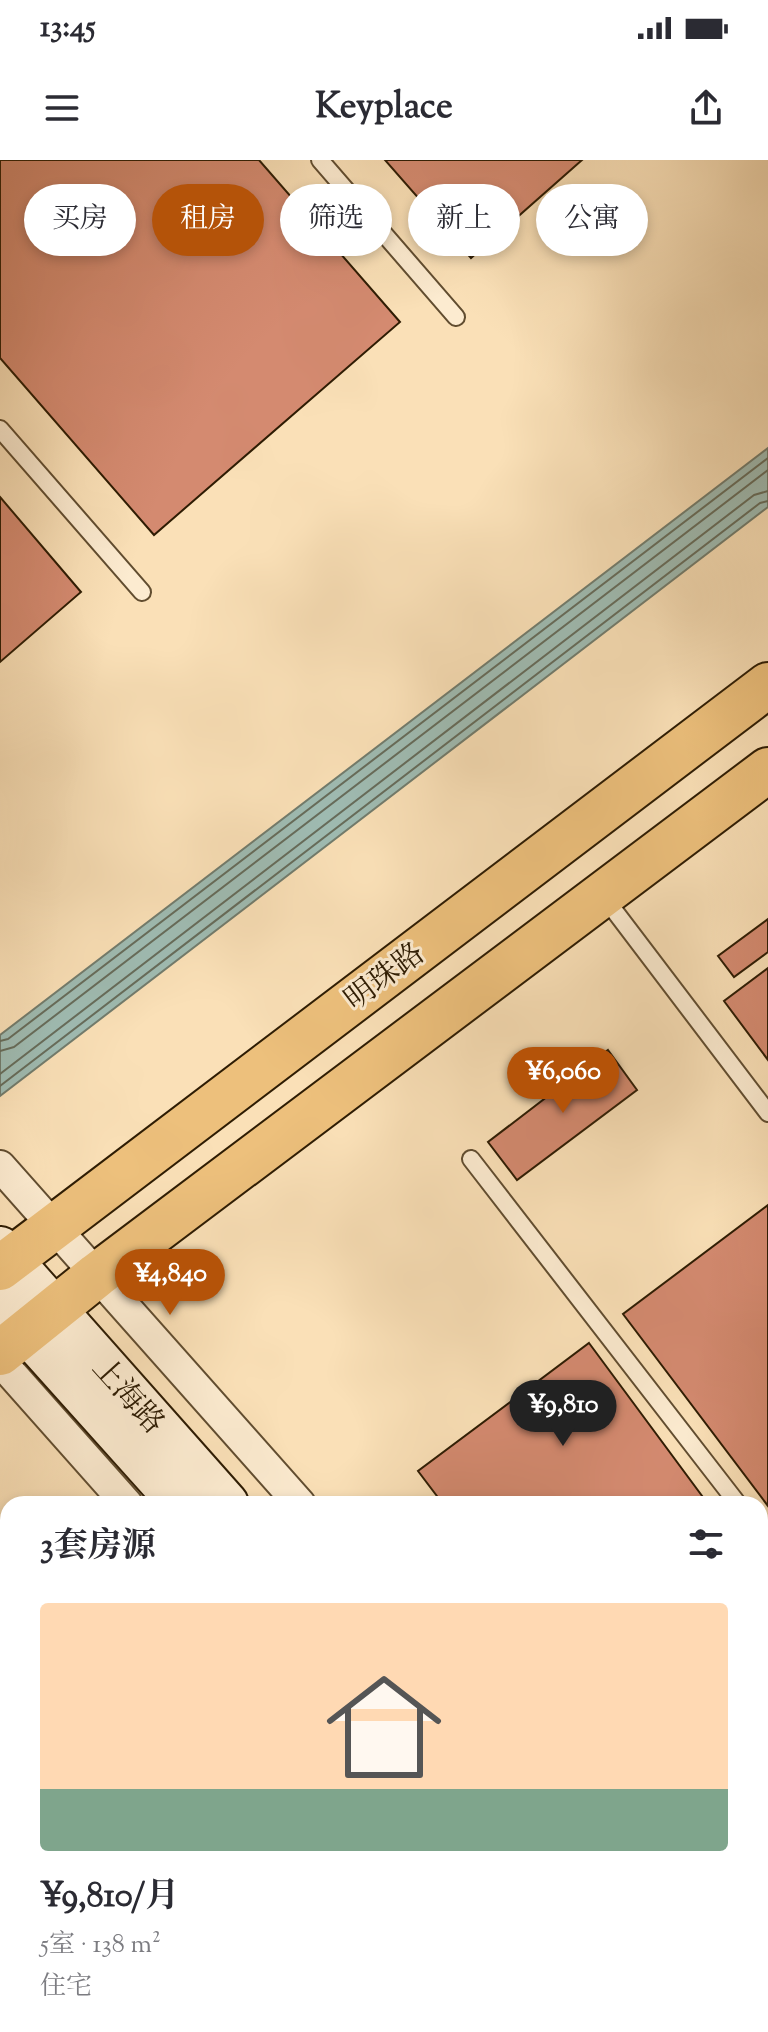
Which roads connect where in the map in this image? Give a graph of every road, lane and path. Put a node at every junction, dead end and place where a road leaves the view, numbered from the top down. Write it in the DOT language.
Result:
graph roads {
  1 [pos="320,160"];
  2 [pos="456,317"];
  3 [pos="0,429"];
  4 [pos="142,592"];
  5 [pos="768,685"];
  6 [pos="768,770"];
  7 [pos="603,896"];
  8 [pos="768,1113"];
  9 [pos="471,1159"];
  10 [pos="0,1166"];
  11 [pos="54,1226"];
  12 [pos="97,1275"];
  13 [pos="11,1304"];
  14 [pos="122,1496"];
  15 [pos="175,1496"];
  16 [pos="217,1496"];
  17 [pos="293,1496"];
  18 [pos="732,1496"];
  1 -- 2 [label="lane"];
  3 -- 4 [label="lane"];
  5 -- 11 [label="main road, 明珠路"];
  6 -- 7 [label="main road"];
  7 -- 8 [label="lane"];
  7 -- 12 [label="main road"];
  9 -- 18 [label="lane"];
  10 -- 11 [label="street"];
  11 -- 12 [label="street"];
  11 -- 13 [label="main road, 明珠路"];
  12 -- 13 [label="main road"];
  12 -- 17 [label="street"];
  13 -- 14 [label="street"];
  13 -- 15 [label="main road, 上海路"];
  13 -- 16 [label="main road, 上海路"];
}
